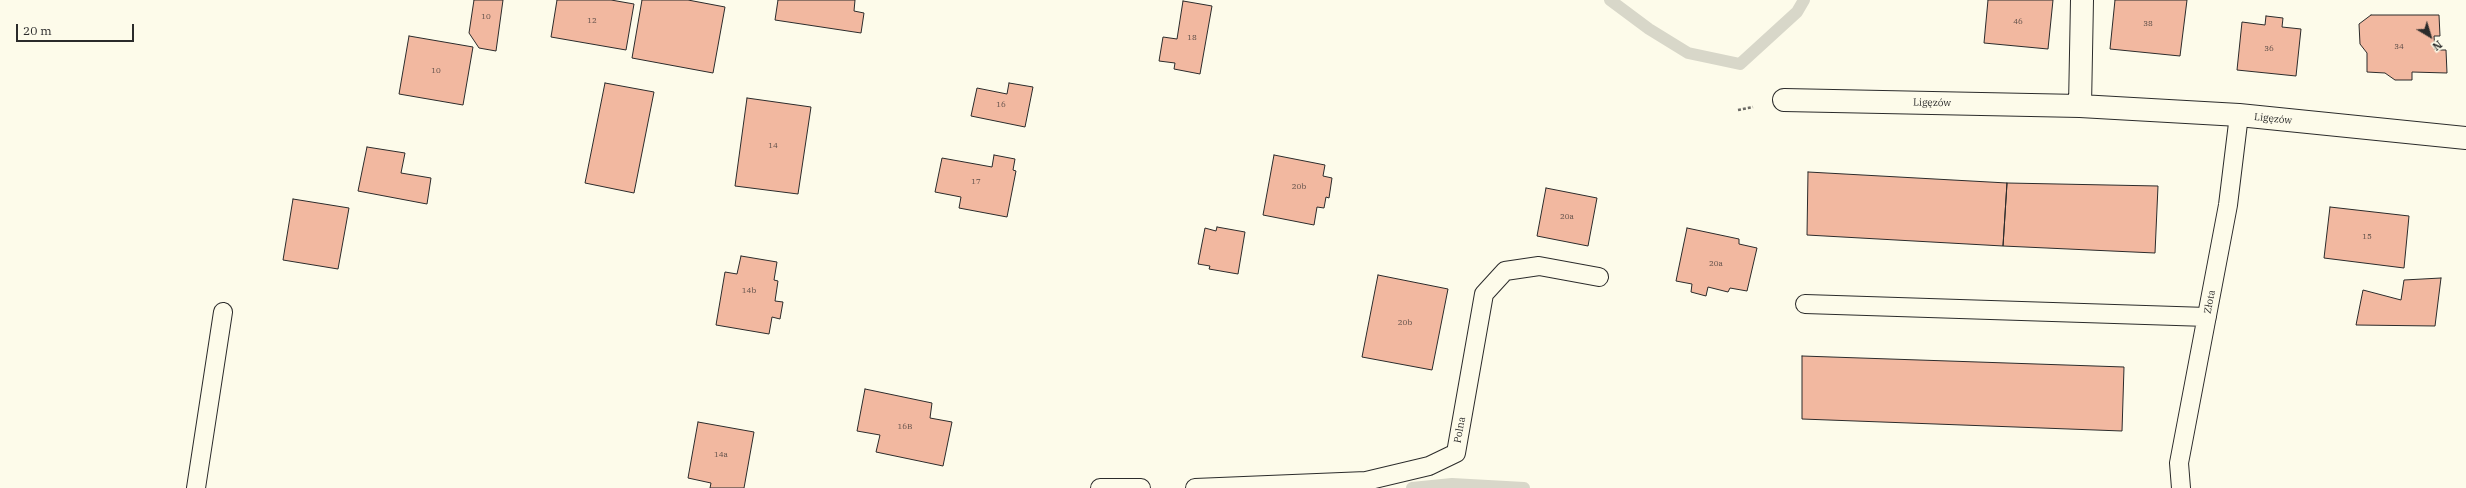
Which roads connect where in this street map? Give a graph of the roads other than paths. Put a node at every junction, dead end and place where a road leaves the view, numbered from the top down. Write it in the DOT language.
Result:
graph roads {
  1 [pos="2082,0"];
  2 [pos="1784,100"];
  3 [pos="2080,106"];
  4 [pos="2239,116"];
  5 [pos="2466,138"];
  6 [pos="1600,277"];
  7 [pos="1805,304"];
  8 [pos="223,312"];
  9 [pos="2207,317"];
  10 [pos="196,488"];
  11 [pos="1100,488"];
  12 [pos="1141,488"];
  13 [pos="1195,488"];
  14 [pos="2181,488"];
  1 -- 3 [label="street"];
  2 -- 3 [label="street, Ligęzów"];
  3 -- 4 [label="street, Ligęzów"];
  4 -- 5 [label="street, Ligęzów"];
  4 -- 9 [label="lane, Złota"];
  6 -- 13 [label="lane, Polna"];
  7 -- 9 [label="lane"];
  8 -- 10 [label="lane"];
  9 -- 14 [label="lane, Złota"];
  11 -- 12 [label="lane"];
}
